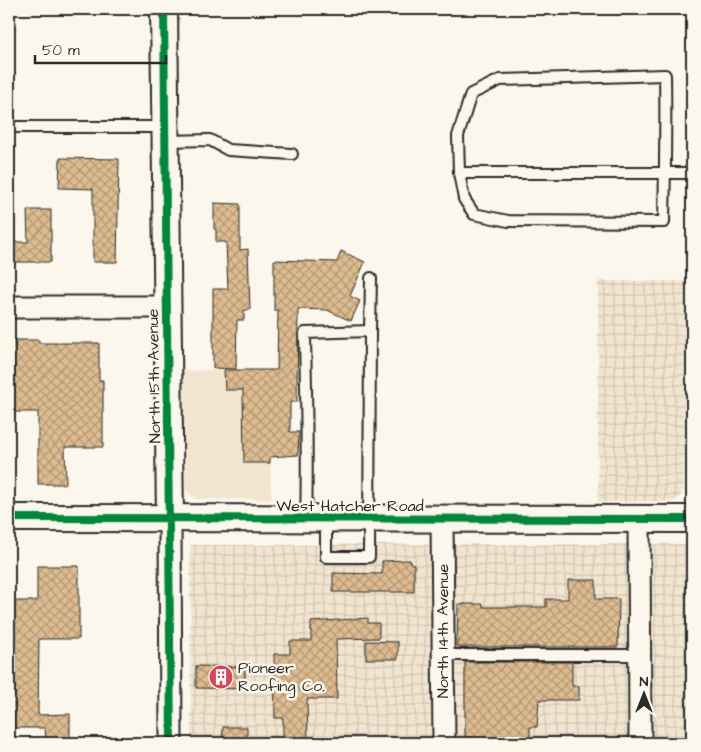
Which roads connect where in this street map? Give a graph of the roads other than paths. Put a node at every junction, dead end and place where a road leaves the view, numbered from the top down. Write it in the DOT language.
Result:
graph roads {
  1 [pos="164,9"];
  2 [pos="9,127"];
  3 [pos="166,134"];
  4 [pos="292,154"];
  5 [pos="459,173"];
  6 [pos="664,173"];
  7 [pos="692,173"];
  8 [pos="371,278"];
  9 [pos="9,307"];
  10 [pos="167,307"];
  11 [pos="370,331"];
  12 [pos="9,518"];
  13 [pos="639,519"];
  14 [pos="692,519"];
  15 [pos="170,520"];
  16 [pos="316,520"];
  17 [pos="370,520"];
  18 [pos="442,520"];
  19 [pos="444,655"];
  20 [pos="640,655"];
  21 [pos="171,743"];
  22 [pos="444,743"];
  23 [pos="640,743"];
  1 -- 3 [label="street, North 15th Avenue"];
  2 -- 3 [label="lane"];
  3 -- 4 [label="lane"];
  3 -- 10 [label="street, North 15th Avenue"];
  5 -- 6 [label="lane"];
  5 -- 6 [label="lane"];
  5 -- 6 [label="lane"];
  6 -- 7 [label="lane"];
  8 -- 11 [label="lane"];
  9 -- 10 [label="street"];
  10 -- 15 [label="street, North 15th Avenue"];
  11 -- 16 [label="lane"];
  11 -- 17 [label="lane"];
  12 -- 15 [label="street, West Hatcher Road"];
  13 -- 14 [label="street, West Hatcher Road"];
  13 -- 18 [label="street, West Hatcher Road"];
  13 -- 20 [label="street"];
  15 -- 16 [label="street, West Hatcher Road"];
  15 -- 21 [label="street, North 15th Avenue"];
  16 -- 17 [label="street, West Hatcher Road"];
  16 -- 17 [label="lane"];
  17 -- 18 [label="street, West Hatcher Road"];
  18 -- 19 [label="street, North 14th Avenue"];
  19 -- 20 [label="lane"];
  19 -- 22 [label="street, North 14th Avenue"];
  20 -- 23 [label="street"];
}
